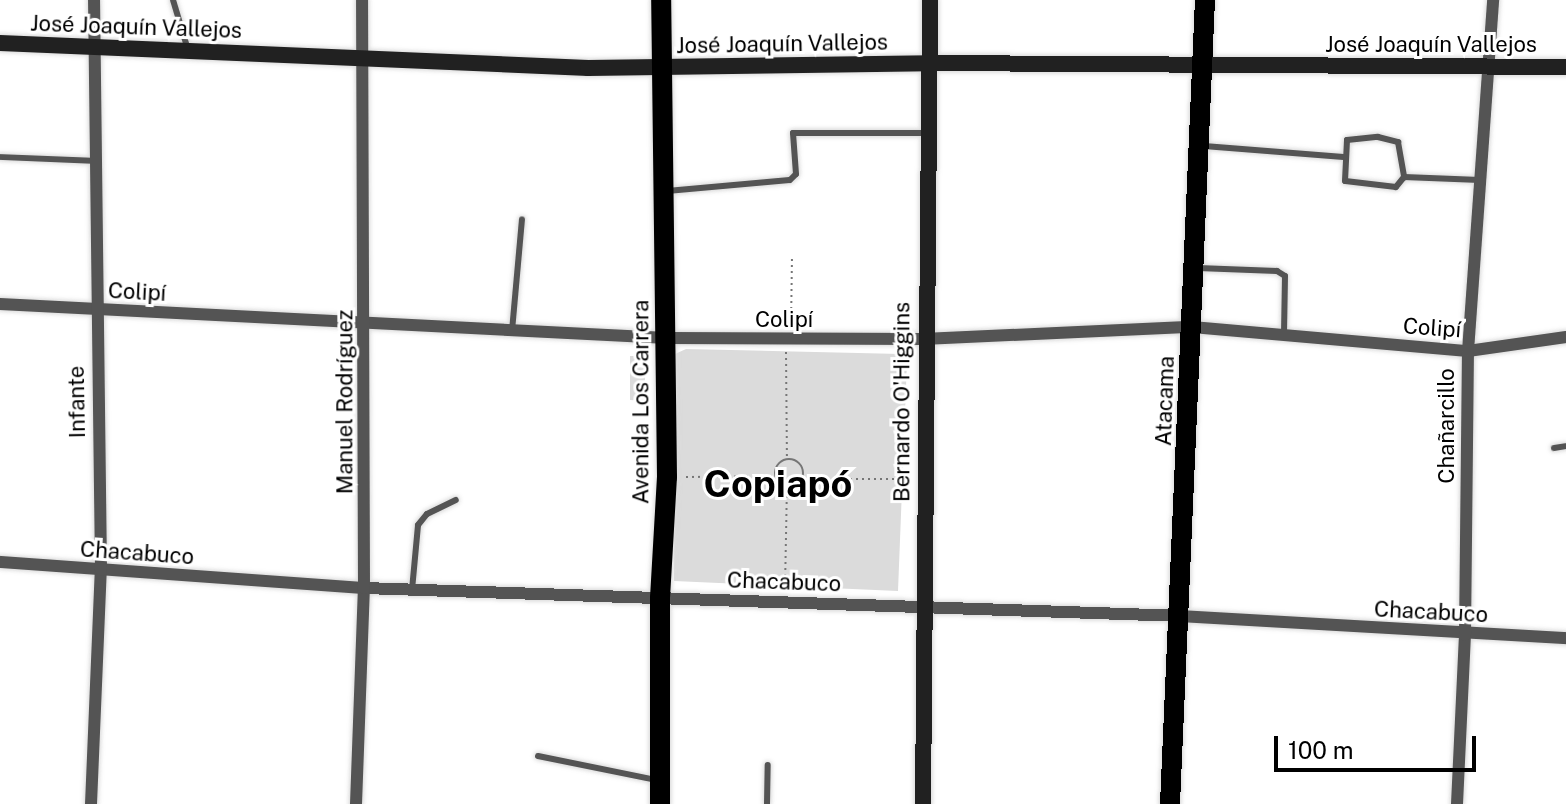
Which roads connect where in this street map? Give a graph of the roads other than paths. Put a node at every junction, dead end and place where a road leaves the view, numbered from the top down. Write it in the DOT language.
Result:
graph roads {
  1 [pos="94,0"];
  2 [pos="173,0"];
  3 [pos="362,0"];
  4 [pos="661,0"];
  5 [pos="930,0"];
  6 [pos="1205,0"];
  7 [pos="1493,0"];
  8 [pos="0,43"];
  9 [pos="94,45"];
  10 [pos="188,50"];
  11 [pos="363,60"];
  12 [pos="929,63"];
  13 [pos="1202,66"];
  14 [pos="1488,67"];
  15 [pos="1566,67"];
  16 [pos="661,69"];
  17 [pos="928,133"];
  18 [pos="1199,145"];
  19 [pos="0,157"];
  20 [pos="1344,157"];
  21 [pos="95,161"];
  22 [pos="1404,177"];
  23 [pos="1480,180"];
  24 [pos="665,191"];
  25 [pos="522,219"];
  26 [pos="1194,268"];
  27 [pos="0,304"];
  28 [pos="97,310"];
  29 [pos="365,322"];
  30 [pos="1192,327"];
  31 [pos="512,331"];
  32 [pos="1284,336"];
  33 [pos="1566,337"];
  34 [pos="667,338"];
  35 [pos="923,339"];
  36 [pos="1468,351"];
  37 [pos="1566,446"];
  38 [pos="1554,448"];
  39 [pos="456,500"];
  40 [pos="0,562"];
  41 [pos="101,570"];
  42 [pos="364,588"];
  43 [pos="412,590"];
  44 [pos="660,598"];
  45 [pos="923,608"];
  46 [pos="1181,616"];
  47 [pos="1465,635"];
  48 [pos="1566,638"];
  49 [pos="538,756"];
  50 [pos="768,765"];
  51 [pos="660,781"];
  52 [pos="91,804"];
  53 [pos="356,804"];
  54 [pos="660,804"];
  55 [pos="767,804"];
  56 [pos="923,804"];
  57 [pos="1170,804"];
  58 [pos="1457,804"];
  1 -- 9 [label="street, Infante"];
  2 -- 10 [label="lane"];
  3 -- 11 [label="street, Manuel Rodríguez"];
  4 -- 16 [label="main road, Avenida Los Carrera"];
  5 -- 12 [label="main road, Bernardo O'Higgins"];
  6 -- 13 [label="main road, Atacama"];
  7 -- 14 [label="street, Chañarcillo"];
  8 -- 9 [label="main road, José Joaquín Vallejos"];
  9 -- 10 [label="main road, José Joaquín Vallejos"];
  9 -- 21 [label="street, Infante"];
  10 -- 11 [label="main road, José Joaquín Vallejos"];
  11 -- 16 [label="main road, José Joaquín Vallejos"];
  11 -- 29 [label="street, Manuel Rodríguez"];
  12 -- 13 [label="main road, José Joaquín Vallejos"];
  12 -- 16 [label="main road, José Joaquín Vallejos"];
  12 -- 17 [label="main road, Bernardo O'Higgins"];
  13 -- 14 [label="main road, José Joaquín Vallejos"];
  13 -- 18 [label="main road, Atacama"];
  14 -- 15 [label="main road, José Joaquín Vallejos"];
  14 -- 23 [label="street, Chañarcillo"];
  16 -- 24 [label="main road, Avenida Los Carrera"];
  17 -- 24 [label="lane"];
  17 -- 35 [label="main road, Bernardo O'Higgins"];
  18 -- 20 [label="lane"];
  18 -- 26 [label="main road, Atacama"];
  19 -- 21 [label="lane"];
  20 -- 22 [label="lane"];
  20 -- 22 [label="lane"];
  21 -- 28 [label="street, Infante"];
  22 -- 23 [label="lane"];
  23 -- 36 [label="street, Chañarcillo"];
  24 -- 34 [label="main road, Avenida Los Carrera"];
  25 -- 31 [label="lane"];
  26 -- 30 [label="main road, Atacama"];
  26 -- 32 [label="lane"];
  27 -- 28 [label="street, Colipí"];
  28 -- 29 [label="street, Colipí"];
  28 -- 41 [label="street, Infante"];
  29 -- 31 [label="street, Colipí"];
  29 -- 42 [label="street, Manuel Rodríguez"];
  30 -- 32 [label="street, Colipí"];
  30 -- 35 [label="street, Colipí"];
  30 -- 46 [label="main road, Atacama"];
  31 -- 34 [label="street, Colipí"];
  32 -- 36 [label="street, Colipí"];
  33 -- 36 [label="street, Colipí"];
  34 -- 35 [label="street, Colipí"];
  34 -- 44 [label="main road, Avenida Los Carrera"];
  35 -- 45 [label="main road, Bernardo O'Higgins"];
  36 -- 47 [label="street, Chañarcillo"];
  37 -- 38 [label="lane"];
  39 -- 43 [label="lane"];
  40 -- 41 [label="street, Chacabuco"];
  41 -- 42 [label="street, Chacabuco"];
  41 -- 52 [label="street, Infante"];
  42 -- 43 [label="street, Chacabuco"];
  42 -- 53 [label="street, Manuel Rodríguez"];
  43 -- 44 [label="street, Chacabuco"];
  44 -- 45 [label="street, Chacabuco"];
  44 -- 51 [label="main road, Avenida Los Carrera"];
  45 -- 46 [label="street, Chacabuco"];
  45 -- 56 [label="main road, Bernardo O'Higgins"];
  46 -- 47 [label="street, Chacabuco"];
  46 -- 57 [label="main road, Atacama"];
  47 -- 48 [label="street, Chacabuco"];
  47 -- 58 [label="street, Chañarcillo"];
  49 -- 51 [label="lane"];
  50 -- 55 [label="lane"];
  51 -- 54 [label="main road, Avenida Los Carrera"];
}
